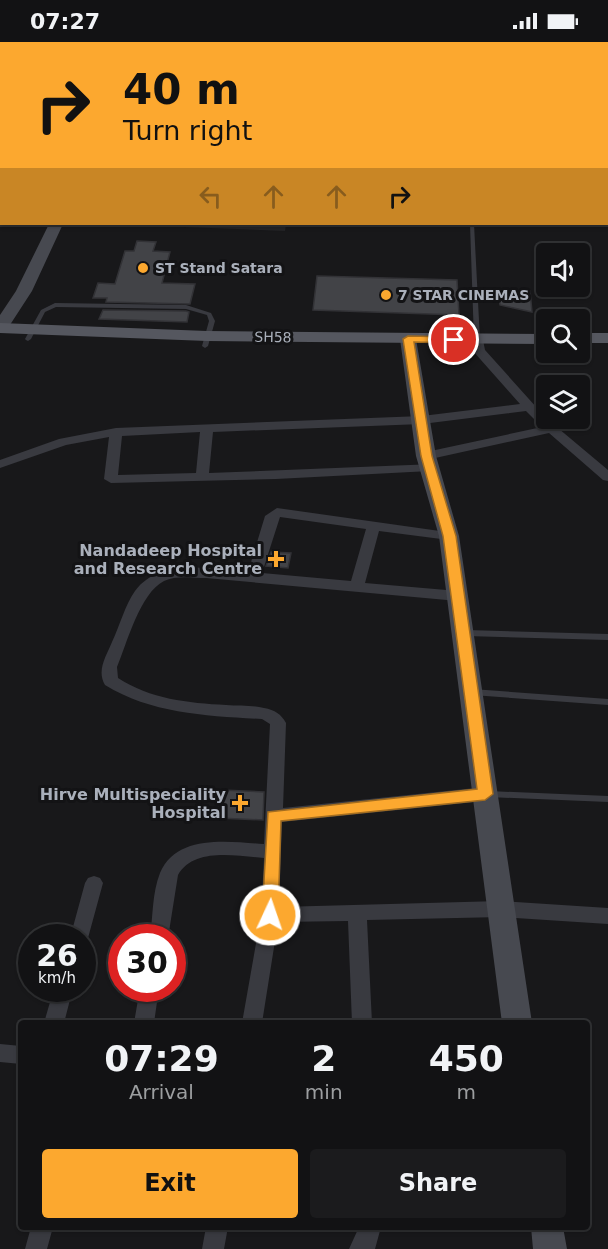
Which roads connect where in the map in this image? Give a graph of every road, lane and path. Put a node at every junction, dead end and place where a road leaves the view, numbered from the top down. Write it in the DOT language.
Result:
graph roads {
  1 [pos="56,225"];
  2 [pos="472,225"];
  3 [pos="0,328"];
  4 [pos="31,334"];
  5 [pos="0,338"];
  6 [pos="590,338"];
  7 [pos="608,338"];
  8 [pos="536,340"];
  9 [pos="206,341"];
  10 [pos="408,344"];
  11 [pos="478,346"];
  12 [pos="536,349"];
  13 [pos="590,349"];
  14 [pos="608,349"];
  15 [pos="529,407"];
  16 [pos="536,414"];
  17 [pos="422,420"];
  18 [pos="207,427"];
  19 [pos="550,429"];
  20 [pos="116,432"];
  21 [pos="428,461"];
  22 [pos="0,464"];
  23 [pos="202,477"];
  24 [pos="608,477"];
  25 [pos="374,526"];
  26 [pos="449,536"];
  27 [pos="255,576"];
  28 [pos="357,585"];
  29 [pos="458,596"];
  30 [pos="464,633"];
  31 [pos="608,637"];
  32 [pos="471,692"];
  33 [pos="608,702"];
  34 [pos="485,794"];
  35 [pos="608,799"];
  36 [pos="274,816"];
  37 [pos="274,852"];
  38 [pos="94,883"];
  39 [pos="501,909"];
  40 [pos="357,912"];
  41 [pos="270,915"];
  42 [pos="608,916"];
  43 [pos="83,924"];
  44 [pos="161,924"];
  45 [pos="60,1002"];
  46 [pos="148,1002"];
  47 [pos="55,1020"];
  48 [pos="145,1020"];
  49 [pos="252,1020"];
  50 [pos="362,1020"];
  51 [pos="517,1020"];
  52 [pos="0,1053"];
  53 [pos="18,1055"];
  54 [pos="41,1230"];
  55 [pos="217,1230"];
  56 [pos="369,1230"];
  57 [pos="547,1230"];
  58 [pos="36,1249"];
  59 [pos="213,1249"];
  60 [pos="360,1249"];
  61 [pos="550,1249"];
  1 -- 3 [label="main road"];
  2 -- 11 [label="lane"];
  3 -- 4 [label="main road, SH58 / SH58"];
  4 -- 5 [label="main road, SH58 / SH58"];
  4 -- 9 [label="main road, SH58 / SH58"];
  4 -- 9 [label="lane"];
  6 -- 7 [label="main road"];
  8 -- 11 [label="main road, SH58 / SH58"];
  9 -- 10 [label="main road, SH58 / SH58"];
  10 -- 11 [label="main road, SH58 / SH58"];
  10 -- 17 [label="main road"];
  11 -- 12 [label="main road, SH58 / SH58"];
  11 -- 15 [label="street"];
  13 -- 14 [label="main road"];
  15 -- 16 [label="street"];
  15 -- 17 [label="street"];
  17 -- 18 [label="street"];
  17 -- 21 [label="main road"];
  18 -- 20 [label="street"];
  18 -- 23 [label="street"];
  19 -- 21 [label="street"];
  19 -- 24 [label="street"];
  20 -- 22 [label="street"];
  20 -- 23 [label="street"];
  21 -- 23 [label="street"];
  21 -- 26 [label="main road"];
  25 -- 26 [label="street"];
  25 -- 27 [label="street"];
  25 -- 28 [label="street"];
  26 -- 29 [label="main road"];
  27 -- 28 [label="street"];
  27 -- 36 [label="street"];
  28 -- 29 [label="street"];
  29 -- 30 [label="main road"];
  30 -- 31 [label="lane"];
  30 -- 32 [label="main road"];
  32 -- 33 [label="lane"];
  32 -- 34 [label="main road"];
  34 -- 35 [label="lane"];
  34 -- 36 [label="street"];
  34 -- 39 [label="main road"];
  36 -- 37 [label="street"];
  37 -- 41 [label="street"];
  37 -- 44 [label="street"];
  38 -- 43 [label="street"];
  39 -- 40 [label="street"];
  39 -- 42 [label="street"];
  39 -- 51 [label="main road"];
  40 -- 41 [label="street"];
  40 -- 50 [label="street"];
  41 -- 49 [label="street"];
  45 -- 47 [label="street"];
  46 -- 48 [label="street"];
  52 -- 53 [label="street"];
  54 -- 58 [label="street"];
  55 -- 59 [label="street"];
  56 -- 60 [label="street"];
  57 -- 61 [label="main road"];
}
